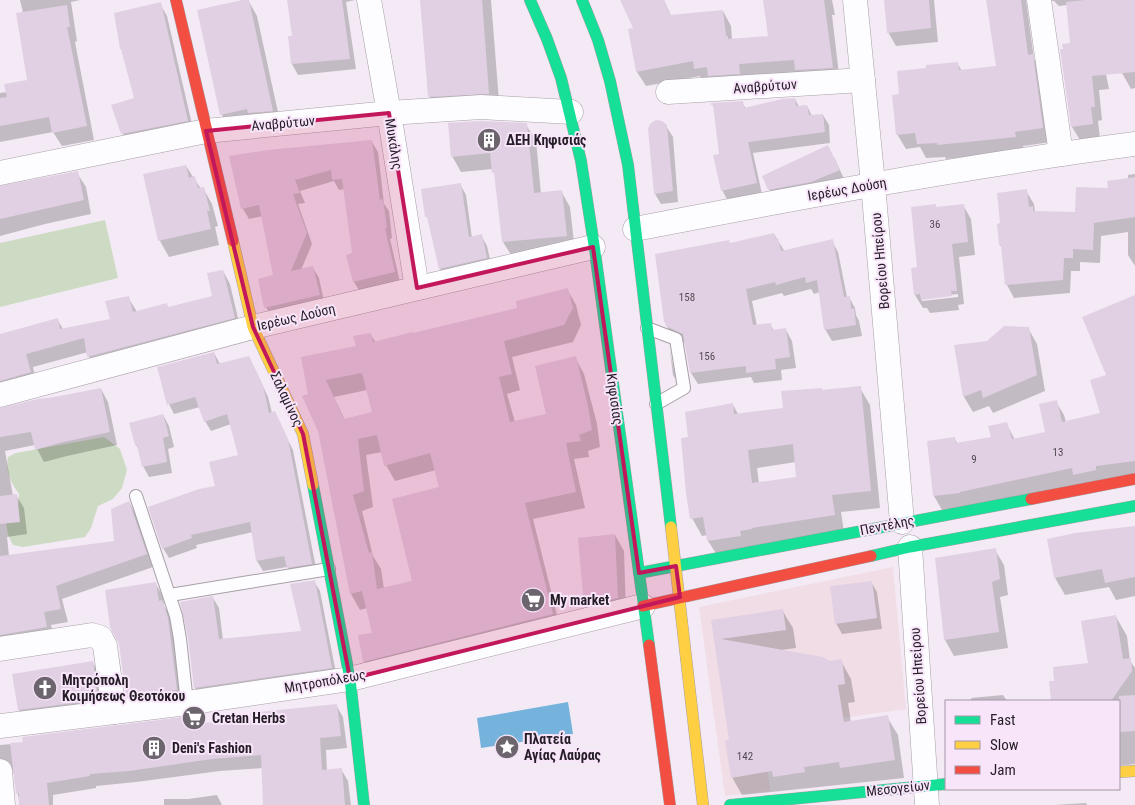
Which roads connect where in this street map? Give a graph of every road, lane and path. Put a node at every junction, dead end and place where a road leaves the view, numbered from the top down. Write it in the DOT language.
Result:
graph roads {
  1 [pos="176,0"];
  2 [pos="369,0"];
  3 [pos="530,0"];
  4 [pos="582,0"];
  5 [pos="854,0"];
  6 [pos="1039,0"];
  7 [pos="862,80"];
  8 [pos="668,92"];
  9 [pos="571,112"];
  10 [pos="389,113"];
  11 [pos="206,131"];
  12 [pos="1135,144"];
  13 [pos="1061,154"];
  14 [pos="0,173"];
  15 [pos="873,184"];
  16 [pos="635,229"];
  17 [pos="593,247"];
  18 [pos="417,288"];
  19 [pos="254,327"];
  20 [pos="647,328"];
  21 [pos="0,395"];
  22 [pos="656,404"];
  23 [pos="1135,479"];
  24 [pos="136,496"];
  25 [pos="1135,506"];
  26 [pos="902,522"];
  27 [pos="910,548"];
  28 [pos="676,566"];
  29 [pos="329,569"];
  30 [pos="639,573"];
  31 [pos="170,595"];
  32 [pos="680,597"];
  33 [pos="644,606"];
  34 [pos="0,649"];
  35 [pos="350,679"];
  36 [pos="187,703"];
  37 [pos="114,712"];
  38 [pos="0,726"];
  39 [pos="0,771"];
  40 [pos="1135,771"];
  41 [pos="1120,772"];
  42 [pos="933,791"];
  43 [pos="3,805"];
  44 [pos="364,805"];
  45 [pos="670,805"];
  46 [pos="703,805"];
  47 [pos="730,805"];
  1 -- 11 [label="main road, Σαλαμίνος"];
  2 -- 10 [label="street, Μυκάλης"];
  3 -- 9 [label="main road, Κηφισίας"];
  4 -- 16 [label="main road"];
  5 -- 7 [label="street, Βορείου Ηπείρου"];
  6 -- 13 [label="street"];
  7 -- 8 [label="street, Αναβρύτων"];
  7 -- 15 [label="street, Βορείου Ηπείρου"];
  9 -- 10 [label="street, Αναβρύτων"];
  9 -- 17 [label="main road, Κηφισίας"];
  10 -- 11 [label="street, Αναβρύτων"];
  10 -- 18 [label="street, Μυκάλης"];
  11 -- 14 [label="street, Αναβρύτων"];
  11 -- 19 [label="main road, Σαλαμίνος"];
  12 -- 13 [label="street, Ιερέως Δούση"];
  13 -- 15 [label="street, Ιερέως Δούση"];
  15 -- 16 [label="street, Ιερέως Δούση"];
  15 -- 26 [label="street, Βορείου Ηπείρου"];
  16 -- 20 [label="main road"];
  17 -- 18 [label="street, Ιερέως Δούση"];
  17 -- 30 [label="main road, Κηφισίας"];
  18 -- 19 [label="street, Ιερέως Δούση"];
  19 -- 21 [label="street, Ιερέως Δούση"];
  19 -- 29 [label="main road, Σαλαμίνος"];
  20 -- 22 [label="main road"];
  20 -- 22 [label="lane"];
  22 -- 28 [label="main road"];
  23 -- 26 [label="main road, Πεντέλης"];
  24 -- 31 [label="lane"];
  25 -- 27 [label="main road, Πεντέλης"];
  26 -- 28 [label="main road, Πεντέλης"];
  27 -- 32 [label="main road, Πεντέλης"];
  27 -- 42 [label="street, Βορείου Ηπείρου"];
  28 -- 30 [label="main road, Πεντέλης"];
  28 -- 32 [label="main road"];
  29 -- 31 [label="lane"];
  29 -- 35 [label="main road, Σαλαμίνος"];
  30 -- 33 [label="main road, Κηφισίας"];
  31 -- 36 [label="lane"];
  32 -- 33 [label="main road, Πεντέλης"];
  32 -- 46 [label="main road"];
  33 -- 35 [label="street, Μητροπόλεως"];
  33 -- 45 [label="main road, Κηφισίας"];
  34 -- 37 [label="street"];
  35 -- 36 [label="street, Μητροπόλεως"];
  35 -- 44 [label="main road, Σαλαμίνος"];
  36 -- 37 [label="street, Μητροπόλεως"];
  37 -- 38 [label="street, Μητροπόλεως"];
  39 -- 43 [label="street"];
  40 -- 41 [label="main road"];
  42 -- 47 [label="main road, Μεσογείων"];
}
